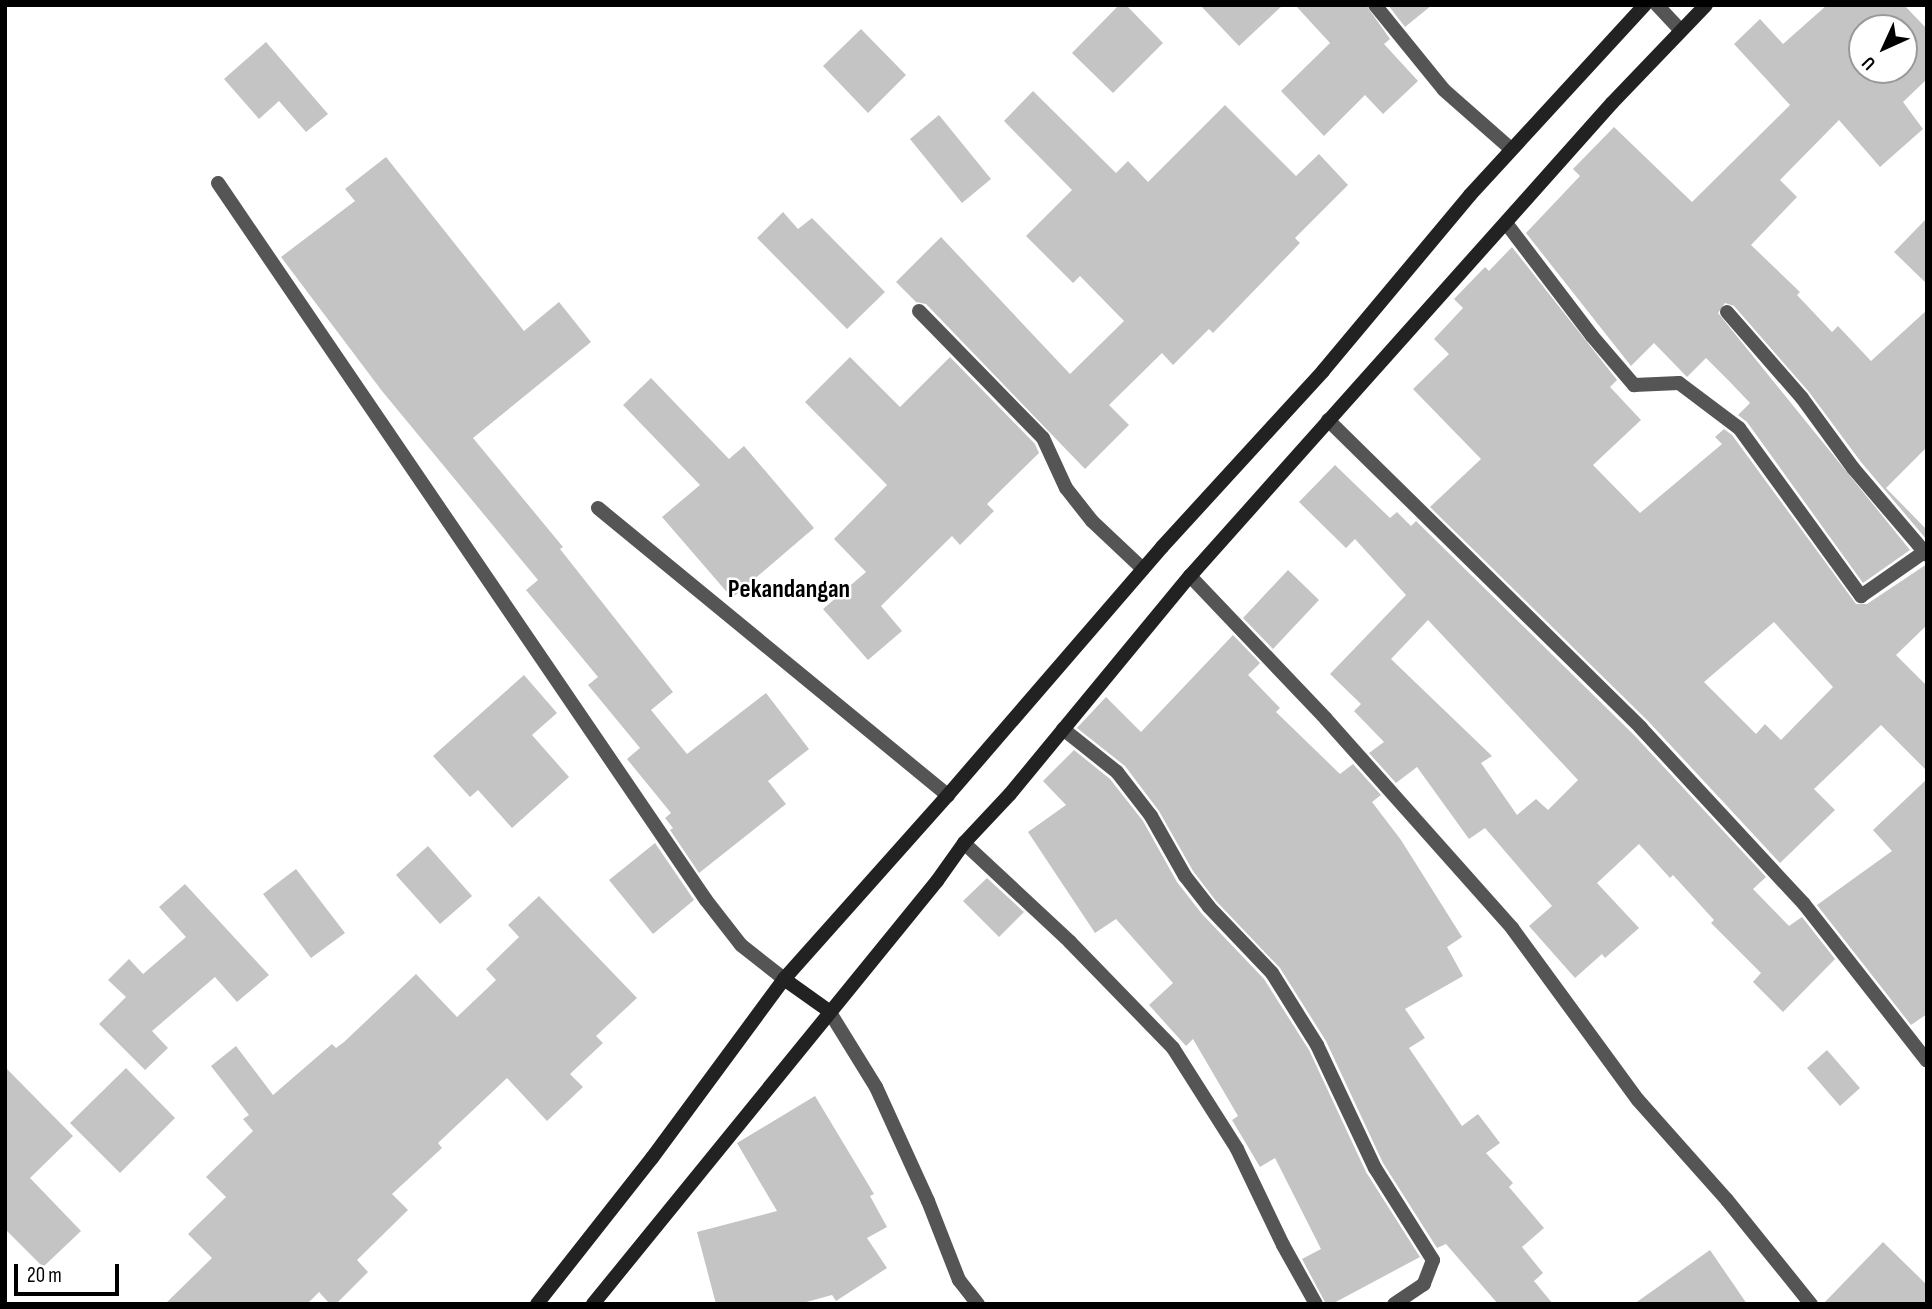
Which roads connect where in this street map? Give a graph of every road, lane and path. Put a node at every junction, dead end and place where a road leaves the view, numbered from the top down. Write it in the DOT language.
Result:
graph roads {
  1 [pos="1375,5"];
  2 [pos="1645,5"];
  3 [pos="1657,5"];
  4 [pos="1706,5"];
  5 [pos="1681,31"];
  6 [pos="1511,149"];
  7 [pos="218,183"];
  8 [pos="1506,223"];
  9 [pos="919,311"];
  10 [pos="1727,312"];
  11 [pos="1328,420"];
  12 [pos="598,508"];
  13 [pos="1925,553"];
  14 [pos="1138,565"];
  15 [pos="1190,576"];
  16 [pos="1063,729"];
  17 [pos="948,795"];
  18 [pos="964,843"];
  19 [pos="784,979"];
  20 [pos="829,1011"];
  21 [pos="1927,1061"];
  22 [pos="537,1304"];
  23 [pos="593,1304"];
  24 [pos="978,1304"];
  25 [pos="1316,1304"];
  26 [pos="1394,1304"];
  27 [pos="1811,1304"];
  1 -- 6 [label="street"];
  2 -- 6 [label="main road"];
  3 -- 5 [label="street"];
  4 -- 5 [label="main road"];
  5 -- 8 [label="main road"];
  6 -- 14 [label="main road"];
  7 -- 19 [label="street"];
  8 -- 11 [label="main road"];
  8 -- 13 [label="street"];
  9 -- 14 [label="street"];
  10 -- 13 [label="street"];
  11 -- 15 [label="main road"];
  11 -- 21 [label="street"];
  12 -- 17 [label="street"];
  14 -- 17 [label="main road"];
  15 -- 16 [label="main road"];
  15 -- 27 [label="street"];
  16 -- 18 [label="main road"];
  16 -- 26 [label="street"];
  17 -- 19 [label="main road"];
  18 -- 20 [label="main road"];
  18 -- 25 [label="street"];
  19 -- 20 [label="main road"];
  19 -- 22 [label="main road"];
  20 -- 23 [label="main road"];
  20 -- 24 [label="street"];
}
